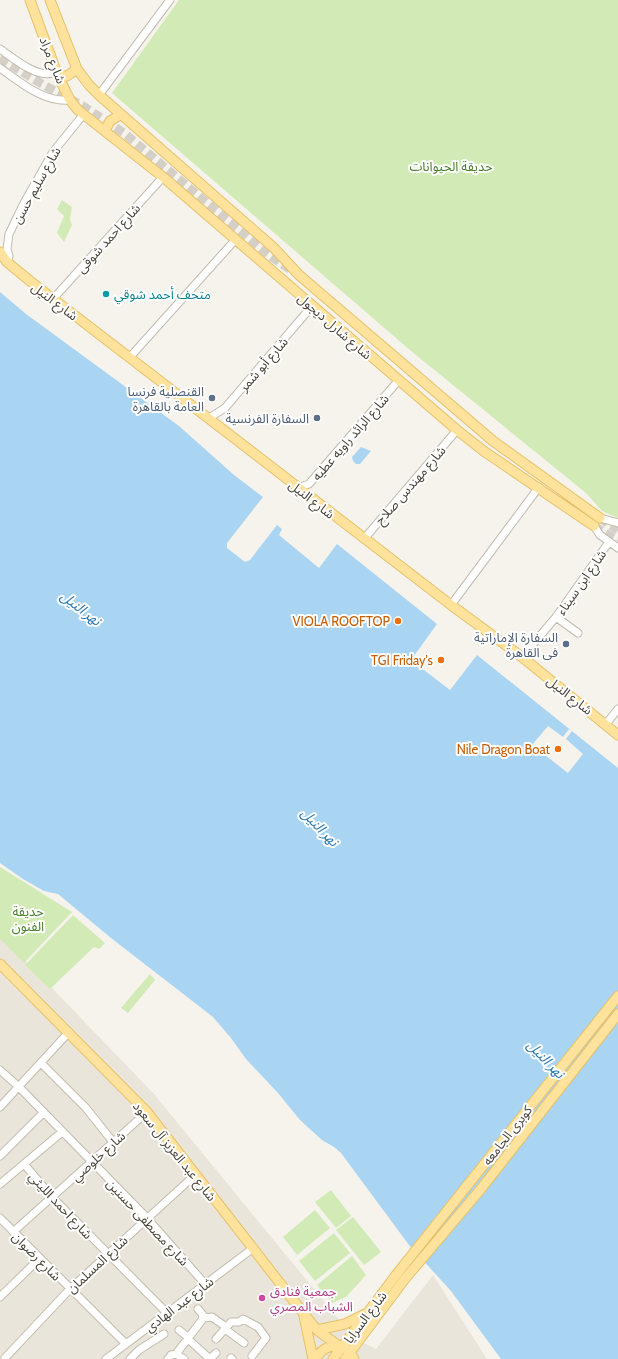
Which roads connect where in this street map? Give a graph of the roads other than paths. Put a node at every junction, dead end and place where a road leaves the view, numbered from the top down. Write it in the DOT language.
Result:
graph roads {
  1 [pos="30,0"];
  2 [pos="50,0"];
  3 [pos="170,0"];
  4 [pos="0,49"];
  5 [pos="0,68"];
  6 [pos="77,69"];
  7 [pos="57,73"];
  8 [pos="99,95"];
  9 [pos="70,100"];
  10 [pos="83,115"];
  11 [pos="120,115"];
  12 [pos="105,131"];
  13 [pos="163,177"];
  14 [pos="236,239"];
  15 [pos="0,252"];
  16 [pos="7,262"];
  17 [pos="53,299"];
  18 [pos="312,306"];
  19 [pos="130,357"];
  20 [pos="398,381"];
  21 [pos="209,418"];
  22 [pos="457,430"];
  23 [pos="539,487"];
  24 [pos="298,488"];
  25 [pos="597,522"];
  26 [pos="618,523"];
  27 [pos="364,539"];
  28 [pos="609,542"];
  29 [pos="618,548"];
  30 [pos="451,606"];
  31 [pos="556,617"];
  32 [pos="578,633"];
  33 [pos="522,657"];
  34 [pos="618,709"];
  35 [pos="606,724"];
  36 [pos="618,735"];
  37 [pos="0,964"];
  38 [pos="618,996"];
  39 [pos="618,1014"];
  40 [pos="69,1032"];
  41 [pos="41,1062"];
  42 [pos="0,1070"];
  43 [pos="20,1087"];
  44 [pos="0,1107"];
  45 [pos="44,1112"];
  46 [pos="146,1112"];
  47 [pos="62,1132"];
  48 [pos="113,1142"];
  49 [pos="0,1156"];
  50 [pos="91,1161"];
  51 [pos="24,1164"];
  52 [pos="195,1175"];
  53 [pos="0,1184"];
  54 [pos="52,1197"];
  55 [pos="147,1218"];
  56 [pos="1,1221"];
  57 [pos="13,1232"];
  58 [pos="252,1248"];
  59 [pos="108,1253"];
  60 [pos="40,1259"];
  61 [pos="396,1275"];
  62 [pos="404,1280"];
  63 [pos="205,1284"];
  64 [pos="70,1289"];
  65 [pos="0,1297"];
  66 [pos="198,1309"];
  67 [pos="370,1310"];
  68 [pos="167,1313"];
  69 [pos="304,1314"];
  70 [pos="203,1318"];
  71 [pos="225,1328"];
  72 [pos="179,1330"];
  73 [pos="317,1330"];
  74 [pos="164,1334"];
  75 [pos="188,1338"];
  76 [pos="216,1339"];
  77 [pos="126,1344"];
  78 [pos="244,1344"];
  79 [pos="340,1347"];
  80 [pos="216,1353"];
  81 [pos="176,1354"];
  82 [pos="252,1356"];
  83 [pos="3,1357"];
  84 [pos="350,1357"];
  85 [pos="106,1359"];
  86 [pos="130,1359"];
  87 [pos="168,1359"];
  88 [pos="184,1359"];
  89 [pos="210,1359"];
  90 [pos="314,1359"];
  91 [pos="333,1359"];
  1 -- 7 [label="main road, شارع مراد"];
  2 -- 6 [label="main road, شارع مراد"];
  3 -- 8 [label="street"];
  4 -- 7 [label="street"];
  5 -- 9 [label="street"];
  6 -- 7 [label="main road"];
  6 -- 8 [label="main road, شارع مراد"];
  7 -- 9 [label="main road, شارع مراد"];
  8 -- 11 [label="main road, شارع شارل ديجول"];
  9 -- 10 [label="main road, شارع مراد"];
  10 -- 12 [label="main road, شارع شارل ديجول"];
  10 -- 16 [label="street, شارع سليم حسن"];
  11 -- 12 [label="main road"];
  11 -- 25 [label="main road, شارع شارل ديجول"];
  12 -- 13 [label="main road, شارع شارل ديجول"];
  13 -- 14 [label="main road, شارع شارل ديجول"];
  13 -- 17 [label="street, شارع احمد شوقى"];
  14 -- 18 [label="main road, شارع شارل ديجول"];
  14 -- 19 [label="street"];
  15 -- 16 [label="main road, شارع النيل"];
  16 -- 17 [label="main road, شارع النيل"];
  17 -- 19 [label="main road, شارع النيل"];
  18 -- 20 [label="main road, شارع شارل ديجول"];
  18 -- 21 [label="street, شارع أبو شمر"];
  19 -- 21 [label="main road, شارع النيل"];
  20 -- 22 [label="main road, شارع شارل ديجول"];
  20 -- 24 [label="street, شارع الرائد راويه عطيه"];
  21 -- 24 [label="main road, شارع النيل"];
  22 -- 23 [label="main road, شارع شارل ديجول"];
  22 -- 27 [label="street, شارع مهندس صلاح"];
  23 -- 25 [label="main road, شارع شارل ديجول"];
  23 -- 30 [label="street"];
  24 -- 27 [label="main road, شارع النيل"];
  25 -- 26 [label="street"];
  25 -- 28 [label="street"];
  27 -- 30 [label="main road, شارع النيل"];
  28 -- 29 [label="street"];
  28 -- 31 [label="street, شارع ابن سيناء"];
  30 -- 33 [label="main road, شارع النيل"];
  31 -- 32 [label="street"];
  31 -- 33 [label="street, شارع ابن سيناء"];
  33 -- 35 [label="main road, شارع النيل"];
  34 -- 35 [label="street"];
  35 -- 36 [label="main road, شارع النيل"];
  37 -- 40 [label="main road, شارع عبد العزيز آل سعود"];
  38 -- 61 [label="main road, كوبرى الجامعه"];
  39 -- 62 [label="main road, كوبرى الجامعه"];
  40 -- 41 [label="street"];
  40 -- 46 [label="main road, شارع عبد العزيز آل سعود"];
  41 -- 43 [label="street"];
  41 -- 48 [label="street"];
  42 -- 43 [label="street, شارع مصطفى حسنين"];
  43 -- 44 [label="street"];
  43 -- 45 [label="street, شارع مصطفى حسنين"];
  45 -- 47 [label="street, شارع مصطفى حسنين"];
  45 -- 49 [label="street"];
  46 -- 48 [label="street, شارع خلوصي"];
  46 -- 52 [label="main road, شارع عبد العزيز آل سعود"];
  47 -- 50 [label="street, شارع مصطفى حسنين"];
  47 -- 51 [label="street"];
  48 -- 50 [label="street, شارع خلوصي"];
  50 -- 54 [label="street, شارع خلوصي"];
  50 -- 55 [label="street, شارع مصطفى حسنين"];
  51 -- 53 [label="street"];
  51 -- 54 [label="street, شارع احمد الليثي"];
  52 -- 55 [label="street, شارع المسلمان"];
  52 -- 58 [label="main road, شارع عبد العزيز آل سعود"];
  54 -- 57 [label="street, شارع خلوصي"];
  54 -- 59 [label="street, شارع احمد الليثي"];
  55 -- 59 [label="street, شارع المسلمان"];
  55 -- 63 [label="street, شارع مصطفى حسنين"];
  56 -- 57 [label="street, شارع رضوان"];
  57 -- 60 [label="street, شارع رضوان"];
  58 -- 63 [label="street, شارع عبد الهادي"];
  58 -- 69 [label="main road, شارع عبد العزيز آل سعود"];
  59 -- 64 [label="street, شارع المسلمان"];
  59 -- 68 [label="street, شارع احمد الليثي"];
  60 -- 64 [label="street, شارع رضوان"];
  60 -- 65 [label="street"];
  61 -- 67 [label="main road, شارع السرايا"];
  62 -- 84 [label="main road, شارع السرايا"];
  63 -- 68 [label="street, شارع عبد الهادي"];
  64 -- 77 [label="street, شارع رضوان"];
  64 -- 83 [label="street, شارع المسلمان"];
  66 -- 70 [label="street"];
  67 -- 73 [label="main road"];
  67 -- 79 [label="main road, شارع السرايا"];
  68 -- 77 [label="street, شارع عبد الهادي"];
  69 -- 73 [label="main road, شارع عبد العزيز آل سعود"];
  69 -- 90 [label="main road, شارع عبد العزيز آل سعود"];
  70 -- 71 [label="street"];
  70 -- 75 [label="street"];
  71 -- 76 [label="street"];
  71 -- 78 [label="street"];
  71 -- 82 [label="street"];
  72 -- 75 [label="street"];
  73 -- 79 [label="main road, شارع عبد العزيز آل سعود"];
  74 -- 86 [label="street"];
  75 -- 81 [label="street"];
  75 -- 89 [label="street"];
  77 -- 85 [label="street, شارع عبد الهادي"];
  79 -- 84 [label="main road, شارع عبد العزيز آل سعود"];
  79 -- 90 [label="main road"];
  79 -- 91 [label="main road, شارع السرايا"];
  80 -- 89 [label="street"];
  81 -- 87 [label="street"];
  81 -- 88 [label="street"];
}
